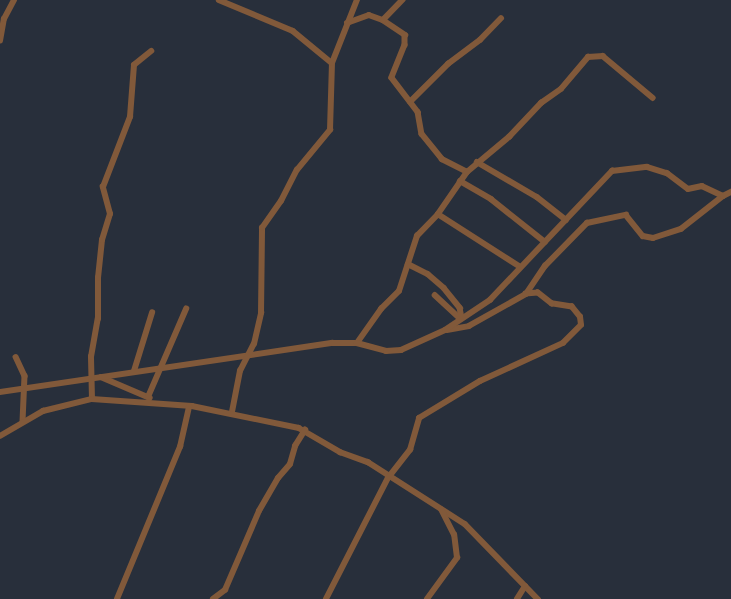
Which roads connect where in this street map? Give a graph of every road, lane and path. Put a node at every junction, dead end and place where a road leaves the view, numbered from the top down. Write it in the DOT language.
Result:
graph roads {
  1 [pos="14,0"];
  2 [pos="219,0"];
  3 [pos="357,0"];
  4 [pos="402,0"];
  5 [pos="501,18"];
  6 [pos="383,20"];
  7 [pos="347,23"];
  8 [pos="0,40"];
  9 [pos="151,51"];
  10 [pos="332,63"];
  11 [pos="653,98"];
  12 [pos="410,102"];
  13 [pos="477,162"];
  14 [pos="467,172"];
  15 [pos="460,180"];
  16 [pos="731,192"];
  17 [pos="723,196"];
  18 [pos="438,214"];
  19 [pos="566,220"];
  20 [pos="545,242"];
  21 [pos="408,264"];
  22 [pos="519,266"];
  23 [pos="526,294"];
  24 [pos="436,295"];
  25 [pos="186,308"];
  26 [pos="152,313"];
  27 [pos="462,319"];
  28 [pos="445,330"];
  29 [pos="358,343"];
  30 [pos="248,357"];
  31 [pos="16,358"];
  32 [pos="164,367"];
  33 [pos="134,371"];
  34 [pos="99,376"];
  35 [pos="91,377"];
  36 [pos="25,387"];
  37 [pos="0,392"];
  38 [pos="148,397"];
  39 [pos="92,398"];
  40 [pos="163,404"];
  41 [pos="189,406"];
  42 [pos="232,412"];
  43 [pos="23,421"];
  44 [pos="305,430"];
  45 [pos="0,436"];
  46 [pos="388,478"];
  47 [pos="440,508"];
  48 [pos="525,586"];
  49 [pos="117,599"];
  50 [pos="213,599"];
  51 [pos="326,599"];
  52 [pos="427,599"];
  53 [pos="517,599"];
  54 [pos="538,599"];
  1 -- 8 [label="street"];
  2 -- 10 [label="street"];
  3 -- 7 [label="street"];
  4 -- 6 [label="street"];
  5 -- 12 [label="street"];
  6 -- 7 [label="street"];
  6 -- 12 [label="street"];
  7 -- 10 [label="street"];
  9 -- 35 [label="street"];
  10 -- 30 [label="street"];
  11 -- 13 [label="street"];
  12 -- 14 [label="street"];
  13 -- 14 [label="street"];
  13 -- 19 [label="street"];
  14 -- 15 [label="street"];
  15 -- 18 [label="street"];
  15 -- 20 [label="street"];
  16 -- 17 [label="street"];
  17 -- 19 [label="street"];
  17 -- 23 [label="street"];
  18 -- 21 [label="street"];
  18 -- 22 [label="street"];
  19 -- 20 [label="street"];
  20 -- 22 [label="street"];
  21 -- 27 [label="street"];
  21 -- 29 [label="street"];
  22 -- 27 [label="street"];
  23 -- 28 [label="street"];
  23 -- 46 [label="street"];
  24 -- 27 [label="street"];
  25 -- 32 [label="street"];
  26 -- 33 [label="street"];
  27 -- 28 [label="street"];
  28 -- 29 [label="street"];
  29 -- 30 [label="street"];
  30 -- 32 [label="street"];
  30 -- 42 [label="street"];
  31 -- 36 [label="street"];
  32 -- 33 [label="street"];
  32 -- 38 [label="street"];
  33 -- 34 [label="street"];
  34 -- 35 [label="street"];
  34 -- 38 [label="street"];
  35 -- 36 [label="street"];
  35 -- 39 [label="street"];
  36 -- 37 [label="street"];
  36 -- 43 [label="street"];
  38 -- 40 [label="street"];
  39 -- 40 [label="street"];
  39 -- 43 [label="street"];
  40 -- 41 [label="street"];
  41 -- 42 [label="street"];
  41 -- 49 [label="street"];
  42 -- 44 [label="street"];
  43 -- 45 [label="street"];
  44 -- 46 [label="street"];
  44 -- 50 [label="street"];
  46 -- 47 [label="street"];
  46 -- 51 [label="street"];
  47 -- 48 [label="street"];
  47 -- 52 [label="street"];
  48 -- 53 [label="street"];
  48 -- 54 [label="street"];
}
